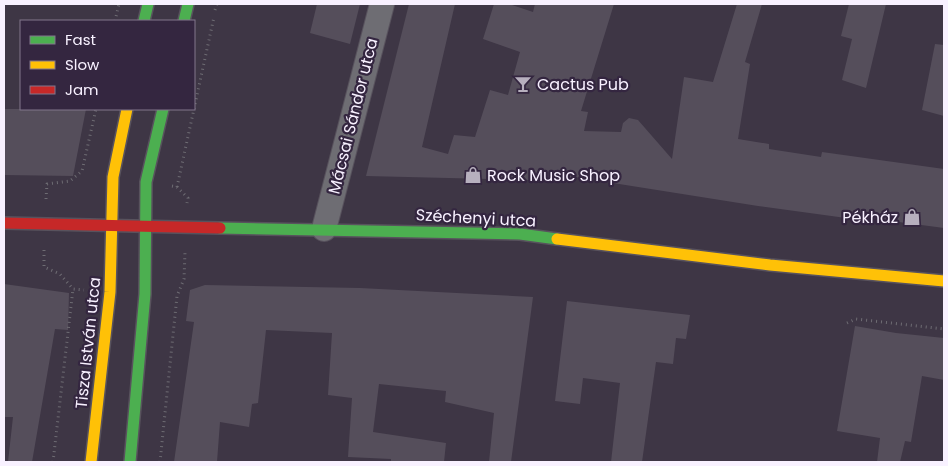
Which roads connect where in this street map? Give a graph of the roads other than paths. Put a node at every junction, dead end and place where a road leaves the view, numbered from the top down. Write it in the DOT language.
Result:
graph roads {
  1 [pos="148,4"];
  2 [pos="188,4"];
  3 [pos="382,4"];
  4 [pos="144,20"];
  5 [pos="184,20"];
  6 [pos="127,110"];
  7 [pos="163,110"];
  8 [pos="4,224"];
  9 [pos="114,226"];
  10 [pos="146,227"];
  11 [pos="324,228"];
  12 [pos="944,281"];
  13 [pos="91,462"];
  14 [pos="130,462"];
  1 -- 4 [label="street"];
  2 -- 5 [label="street"];
  3 -- 11 [label="street, Mácsai Sándor utca"];
  6 -- 9 [label="street, Tisza István utca"];
  7 -- 10 [label="street"];
  8 -- 9 [label="street, Széchenyi utca"];
  9 -- 10 [label="street, Széchenyi utca"];
  9 -- 13 [label="street, Tisza István utca"];
  10 -- 11 [label="street, Széchenyi utca"];
  10 -- 14 [label="street"];
  11 -- 12 [label="street, Széchenyi utca"];
}
